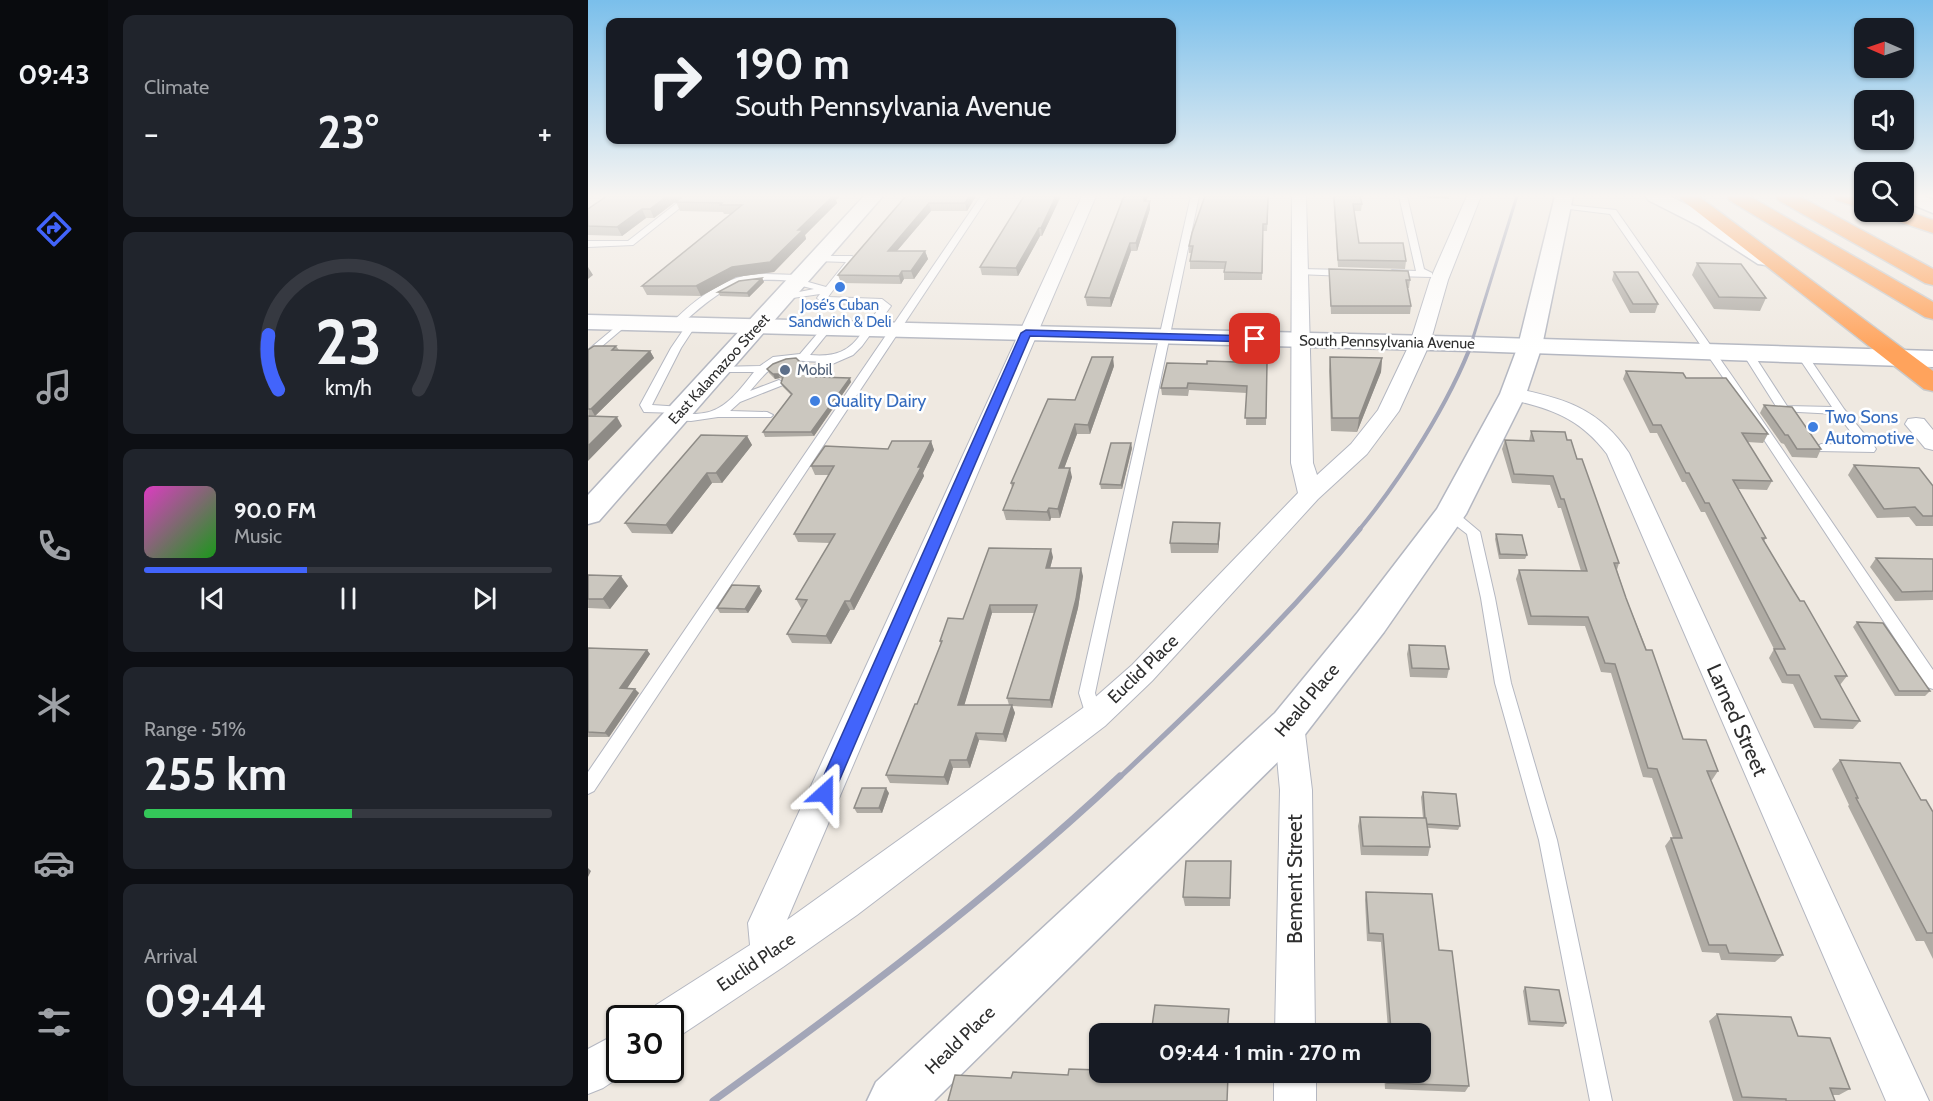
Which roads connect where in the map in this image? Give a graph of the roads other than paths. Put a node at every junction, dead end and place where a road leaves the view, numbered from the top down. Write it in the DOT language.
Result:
graph roads {
  1 [pos="828,247"];
  2 [pos="952,247"];
  3 [pos="1065,247"];
  4 [pos="1184,247"];
  5 [pos="1300,247"];
  6 [pos="1415,247"];
  7 [pos="1448,247"];
  8 [pos="1552,247"];
  9 [pos="1638,247"];
  10 [pos="1747,247"];
  11 [pos="1754,247"];
  12 [pos="1823,247"];
  13 [pos="1878,247"];
  14 [pos="818,259"];
  15 [pos="1782,269"];
  16 [pos="1300,272"];
  17 [pos="1352,273"];
  18 [pos="1384,273"];
  19 [pos="1433,277"];
  20 [pos="1933,278"];
  21 [pos="793,286"];
  22 [pos="826,290"];
  23 [pos="1933,312"];
  24 [pos="624,323"];
  25 [pos="589,324"];
  26 [pos="683,325"];
  27 [pos="757,327"];
  28 [pos="826,329"];
  29 [pos="867,330"];
  30 [pos="896,331"];
  31 [pos="1026,333"];
  32 [pos="1164,337"];
  33 [pos="1300,340"];
  34 [pos="1420,343"];
  35 [pos="1530,346"];
  36 [pos="1711,352"];
  37 [pos="1748,354"];
  38 [pos="588,355"];
  39 [pos="1802,355"];
  40 [pos="843,356"];
  41 [pos="1902,358"];
  42 [pos="1933,359"];
  43 [pos="804,365"];
  44 [pos="719,369"];
  45 [pos="763,369"];
  46 [pos="1933,383"];
  47 [pos="749,385"];
  48 [pos="1513,394"];
  49 [pos="737,400"];
  50 [pos="1840,411"];
  51 [pos="679,414"];
  52 [pos="719,414"];
  53 [pos="767,415"];
  54 [pos="1916,424"];
  55 [pos="1933,443"];
  56 [pos="1821,448"];
  57 [pos="1310,494"];
  58 [pos="588,514"];
  59 [pos="1449,514"];
  60 [pos="1933,683"];
  61 [pos="1094,717"];
  62 [pos="1289,725"];
  63 [pos="588,786"];
  64 [pos="770,954"];
  65 [pos="684,1010"];
  66 [pos="1295,1023"];
  67 [pos="606,1061"];
  68 [pos="588,1073"];
  69 [pos="1295,1083"];
  70 [pos="895,1101"];
  71 [pos="1295,1101"];
  72 [pos="1601,1101"];
  73 [pos="1908,1101"];
  1 -- 14 [label="street, East Kalamazoo Street"];
  2 -- 30 [label="lane"];
  3 -- 31 [label="street"];
  4 -- 32 [label="lane"];
  5 -- 16 [label="street"];
  6 -- 19 [label="lane"];
  7 -- 19 [label="street, Euclid Place"];
  8 -- 35 [label="street, Heald Place"];
  9 -- 36 [label="lane"];
  10 -- 15 [label="street"];
  11 -- 15 [label="highway"];
  12 -- 23 [label="highway"];
  13 -- 20 [label="highway"];
  14 -- 21 [label="street, East Kalamazoo Street"];
  14 -- 22 [label="lane"];
  15 -- 41 [label="highway"];
  16 -- 17 [label="lane"];
  16 -- 33 [label="street"];
  18 -- 19 [label="lane"];
  19 -- 34 [label="street, Euclid Place"];
  21 -- 22 [label="lane"];
  21 -- 22 [label="lane"];
  21 -- 26 [label="lane"];
  21 -- 27 [label="street, East Kalamazoo Street"];
  22 -- 29 [label="lane"];
  24 -- 25 [label="street, South Pennsylvania Avenue"];
  24 -- 26 [label="street, South Pennsylvania Avenue"];
  24 -- 38 [label="lane"];
  26 -- 27 [label="street, South Pennsylvania Avenue"];
  26 -- 51 [label="lane"];
  27 -- 28 [label="street, South Pennsylvania Avenue"];
  27 -- 44 [label="street, East Kalamazoo Street"];
  28 -- 29 [label="street, South Pennsylvania Avenue"];
  28 -- 43 [label="lane"];
  29 -- 30 [label="street, South Pennsylvania Avenue"];
  29 -- 40 [label="lane"];
  30 -- 31 [label="street, South Pennsylvania Avenue"];
  30 -- 63 [label="lane"];
  31 -- 32 [label="street, South Pennsylvania Avenue"];
  31 -- 64 [label="street"];
  32 -- 33 [label="street, South Pennsylvania Avenue"];
  32 -- 61 [label="lane"];
  33 -- 34 [label="street, South Pennsylvania Avenue"];
  33 -- 57 [label="street"];
  34 -- 35 [label="street, South Pennsylvania Avenue"];
  34 -- 57 [label="street, Euclid Place"];
  35 -- 36 [label="street, South Pennsylvania Avenue"];
  35 -- 48 [label="street, Heald Place"];
  36 -- 37 [label="street, South Pennsylvania Avenue"];
  36 -- 60 [label="lane"];
  37 -- 39 [label="street, South Pennsylvania Avenue"];
  37 -- 50 [label="lane"];
  39 -- 41 [label="street, South Pennsylvania Avenue"];
  39 -- 50 [label="lane"];
  40 -- 43 [label="lane"];
  40 -- 43 [label="lane"];
  41 -- 42 [label="street, South Pennsylvania Avenue"];
  41 -- 46 [label="highway"];
  43 -- 45 [label="lane"];
  44 -- 45 [label="lane"];
  44 -- 51 [label="street, East Kalamazoo Street"];
  45 -- 47 [label="lane"];
  47 -- 49 [label="lane"];
  47 -- 49 [label="lane"];
  48 -- 59 [label="street, Heald Place"];
  48 -- 73 [label="street, Larned Street"];
  49 -- 52 [label="lane"];
  50 -- 56 [label="lane"];
  51 -- 52 [label="lane"];
  51 -- 58 [label="street, East Kalamazoo Street"];
  52 -- 53 [label="lane"];
  54 -- 55 [label="street"];
  57 -- 61 [label="street, Euclid Place"];
  59 -- 62 [label="street, Heald Place"];
  59 -- 72 [label="lane"];
  61 -- 64 [label="street, Euclid Place"];
  62 -- 66 [label="street, Bement Street"];
  62 -- 70 [label="street, Heald Place"];
  64 -- 65 [label="street, Euclid Place"];
  67 -- 68 [label="street"];
  69 -- 71 [label="street"];
}
